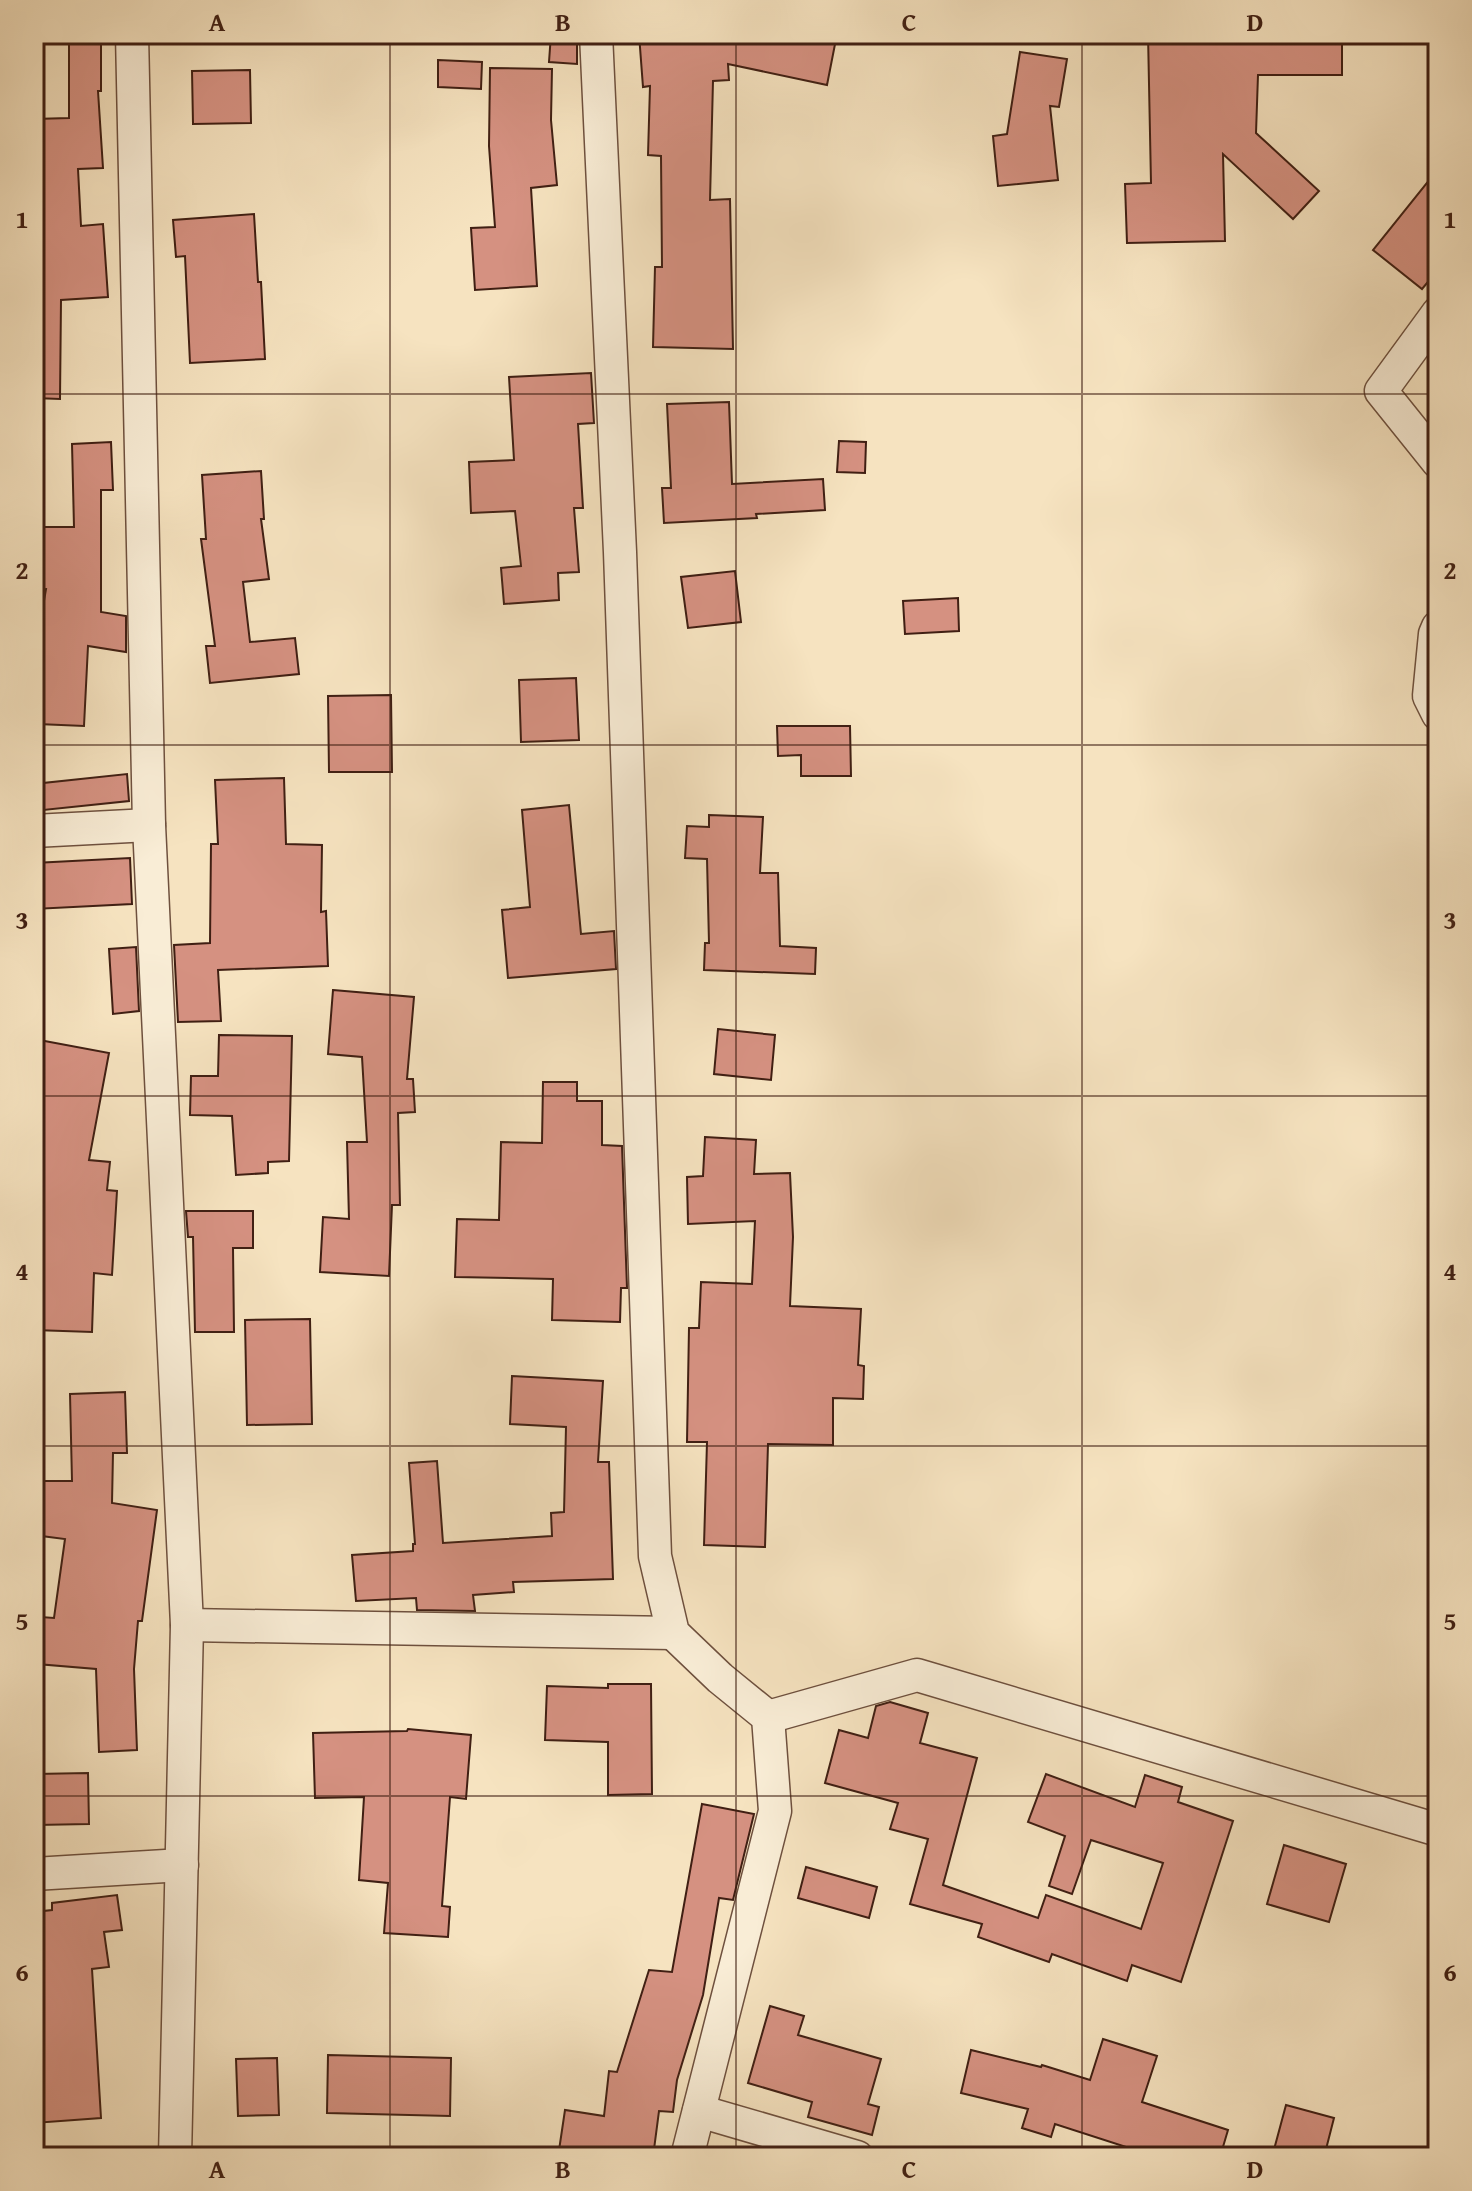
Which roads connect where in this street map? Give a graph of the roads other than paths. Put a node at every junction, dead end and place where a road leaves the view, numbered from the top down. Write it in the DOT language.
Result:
graph roads {
  1 [pos="132,34"];
  2 [pos="596,34"];
  3 [pos="1438,313"];
  4 [pos="1438,462"];
  5 [pos="1438,627"];
  6 [pos="1438,714"];
  7 [pos="149,825"];
  8 [pos="34,831"];
  9 [pos="187,1625"];
  10 [pos="673,1633"];
  11 [pos="768,1717"];
  12 [pos="1438,1830"];
  13 [pos="182,1865"];
  14 [pos="34,1874"];
  15 [pos="699,2111"];
  16 [pos="175,2157"];
  17 [pos="687,2157"];
  18 [pos="857,2157"];
  1 -- 7 [label="street"];
  2 -- 10 [label="street"];
  3 -- 4 [label="street"];
  5 -- 6 [label="street"];
  7 -- 8 [label="street"];
  7 -- 9 [label="street"];
  9 -- 10 [label="street"];
  9 -- 13 [label="street"];
  10 -- 11 [label="street"];
  11 -- 12 [label="street"];
  11 -- 15 [label="street"];
  13 -- 14 [label="street"];
  13 -- 16 [label="street"];
  15 -- 17 [label="street"];
  15 -- 18 [label="street"];
}
